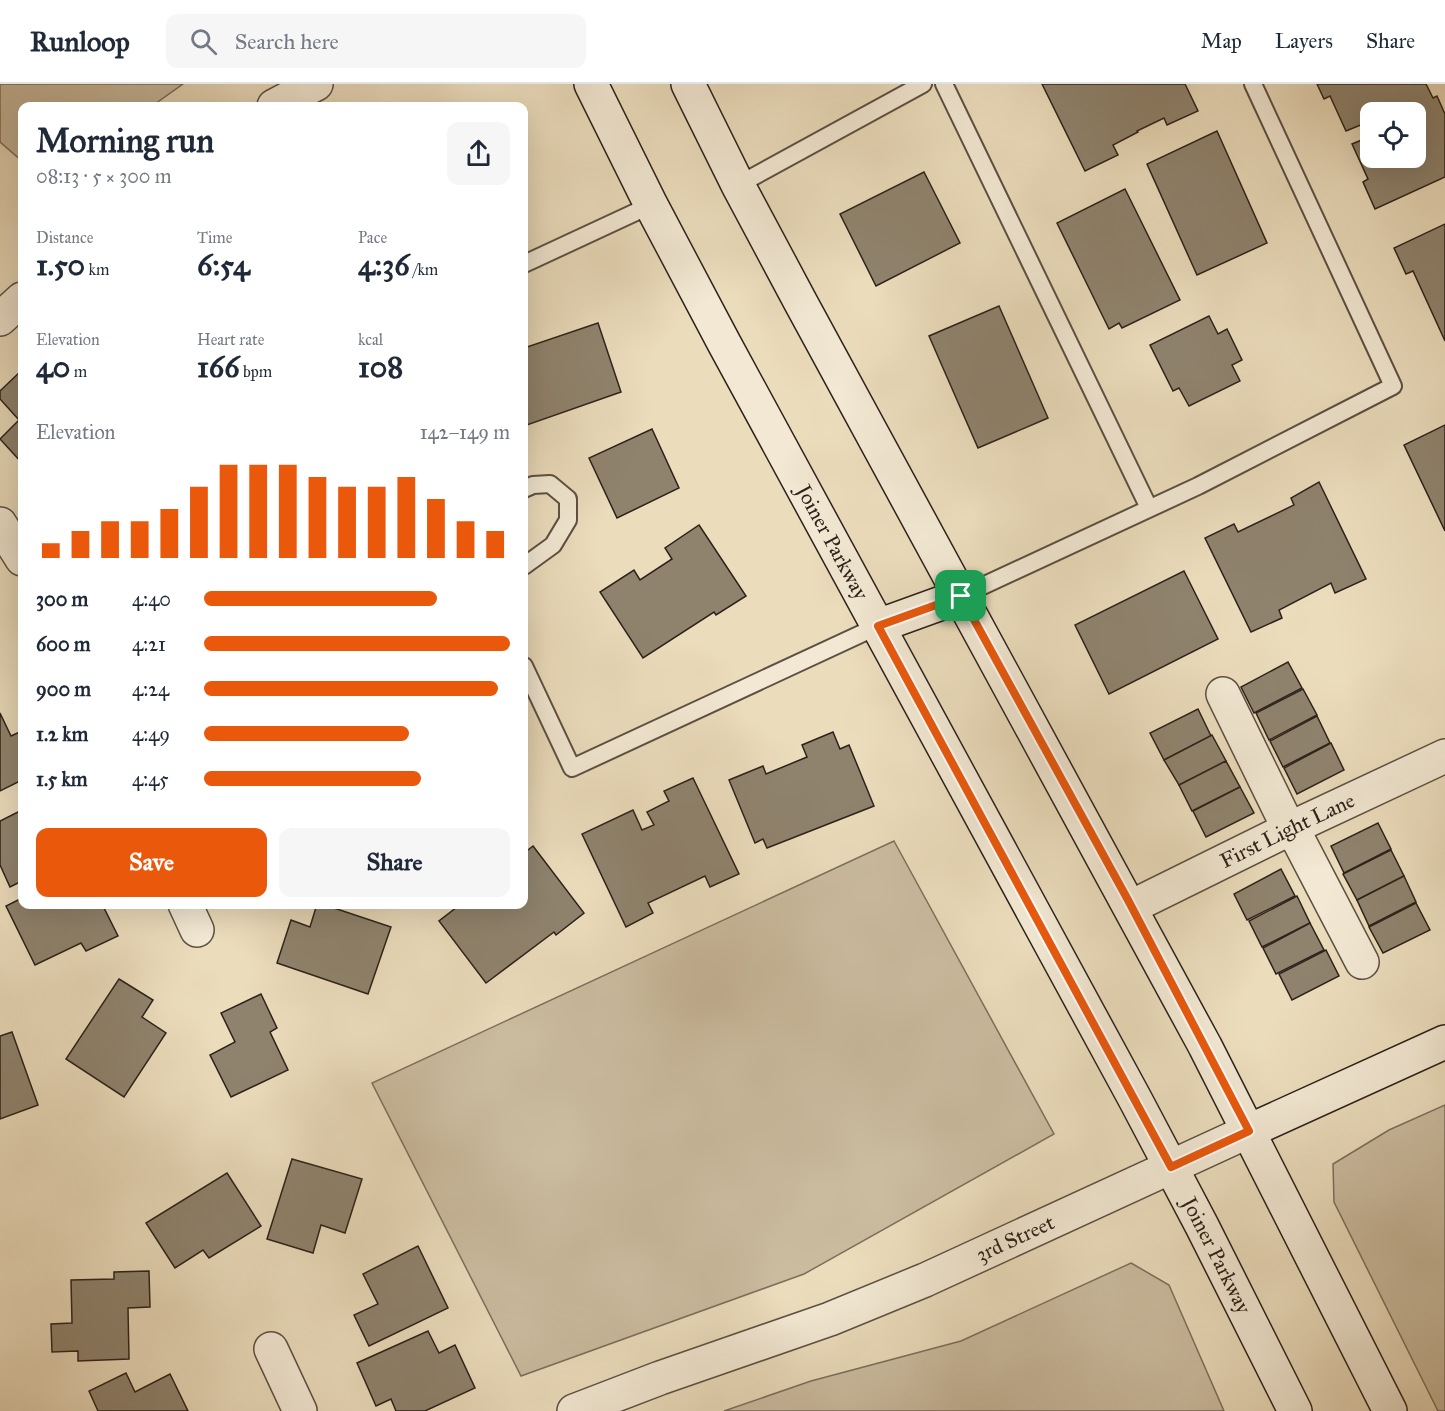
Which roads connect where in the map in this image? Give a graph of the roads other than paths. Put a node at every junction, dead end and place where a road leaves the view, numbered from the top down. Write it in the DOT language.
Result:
graph roads {
  1 [pos="316,84"];
  2 [pos="591,84"];
  3 [pos="688,84"];
  4 [pos="923,84"];
  5 [pos="944,84"];
  6 [pos="1253,84"];
  7 [pos="281,102"];
  8 [pos="738,185"];
  9 [pos="651,206"];
  10 [pos="528,262"];
  11 [pos="18,302"];
  12 [pos="0,319"];
  13 [pos="528,488"];
  14 [pos="1149,508"];
  15 [pos="0,524"];
  16 [pos="18,553"];
  17 [pos="528,563"];
  18 [pos="961,596"];
  19 [pos="878,626"];
  20 [pos="528,674"];
  21 [pos="1223,694"];
  22 [pos="1445,756"];
  23 [pos="1289,829"];
  24 [pos="1131,907"];
  25 [pos="1362,962"];
  26 [pos="1445,1042"];
  27 [pos="1249,1131"];
  28 [pos="1171,1167"];
  29 [pos="271,1349"];
  30 [pos="300,1411"];
  31 [pos="574,1411"];
  32 [pos="1295,1411"];
  33 [pos="1390,1411"];
  1 -- 7 [label="main road"];
  2 -- 9 [label="main road, Joiner Parkway"];
  3 -- 8 [label="main road"];
  4 -- 8 [label="lane"];
  5 -- 14 [label="lane"];
  6 -- 14 [label="lane"];
  8 -- 18 [label="main road"];
  9 -- 10 [label="lane"];
  9 -- 19 [label="main road, Joiner Parkway"];
  11 -- 12 [label="main road"];
  13 -- 17 [label="lane"];
  14 -- 18 [label="lane"];
  15 -- 16 [label="main road"];
  18 -- 19 [label="main road"];
  18 -- 24 [label="main road"];
  19 -- 20 [label="lane"];
  19 -- 28 [label="main road, Joiner Parkway"];
  21 -- 23 [label="main road"];
  22 -- 23 [label="main road, First Light Lane"];
  23 -- 24 [label="main road, First Light Lane"];
  23 -- 25 [label="main road"];
  24 -- 27 [label="main road"];
  26 -- 27 [label="main road, 3rd Street"];
  27 -- 28 [label="main road, 3rd Street"];
  27 -- 33 [label="main road"];
  28 -- 31 [label="main road, 3rd Street"];
  28 -- 32 [label="main road, Joiner Parkway"];
  29 -- 30 [label="main road"];
}
